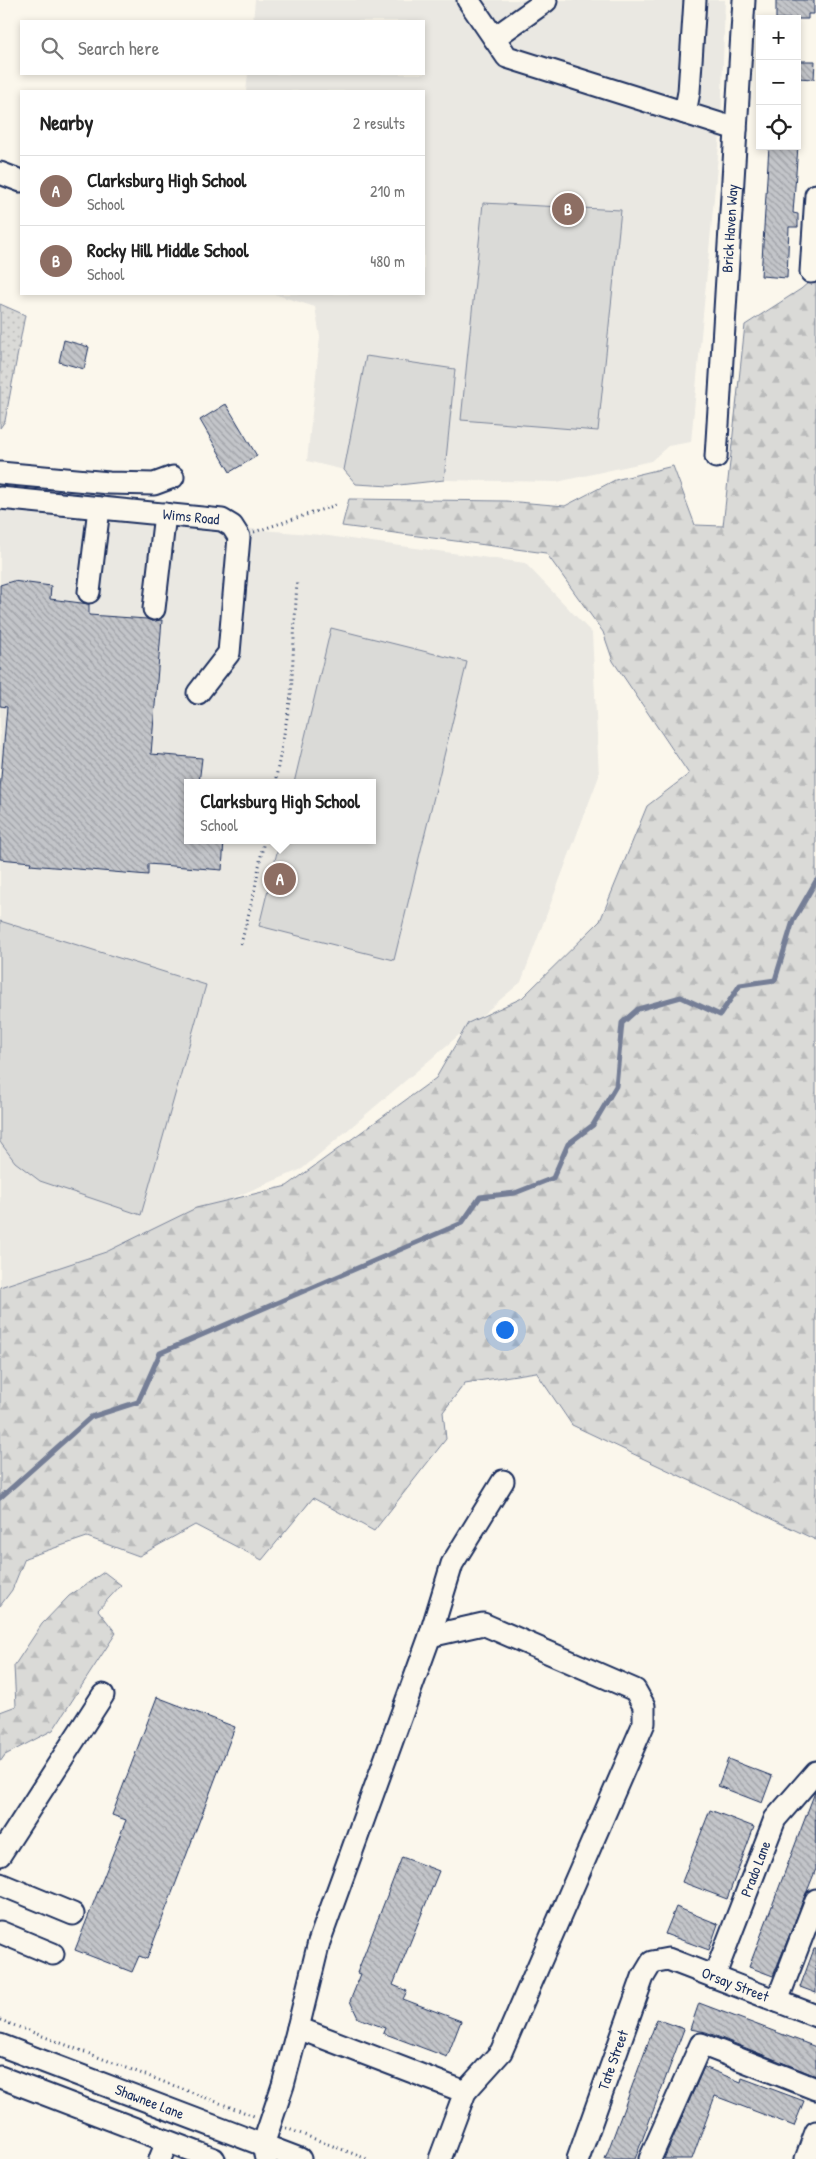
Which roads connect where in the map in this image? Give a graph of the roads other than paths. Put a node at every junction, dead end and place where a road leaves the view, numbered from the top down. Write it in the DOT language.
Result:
graph roads {
  1 [pos="468,0"];
  2 [pos="546,0"];
  3 [pos="695,0"];
  4 [pos="744,0"];
  5 [pos="494,38"];
  6 [pos="685,113"];
  7 [pos="736,129"];
  8 [pos="0,173"];
  9 [pos="20,181"];
  10 [pos="816,195"];
  11 [pos="811,272"];
  12 [pos="716,456"];
  13 [pos="0,473"];
  14 [pos="174,477"];
  15 [pos="0,498"];
  16 [pos="99,508"];
  17 [pos="165,514"];
  18 [pos="89,592"];
  19 [pos="154,609"];
  20 [pos="198,693"];
  21 [pos="504,1481"];
  22 [pos="430,1636"];
  23 [pos="103,1695"];
  24 [pos="816,1772"];
  25 [pos="0,1855"];
  26 [pos="0,1884"];
  27 [pos="816,1900"];
  28 [pos="73,1914"];
  29 [pos="0,1932"];
  30 [pos="53,1954"];
  31 [pos="652,1962"];
  32 [pos="714,1977"];
  33 [pos="777,2001"];
  34 [pos="816,2016"];
  35 [pos="298,2028"];
  36 [pos="0,2045"];
  37 [pos="0,2078"];
  38 [pos="816,2089"];
  39 [pos="465,2092"];
  40 [pos="816,2132"];
  41 [pos="164,2150"];
  42 [pos="264,2152"];
  43 [pos="214,2159"];
  44 [pos="300,2159"];
  45 [pos="440,2159"];
  46 [pos="578,2159"];
  47 [pos="650,2159"];
  48 [pos="806,2159"];
  1 -- 5 [label="street"];
  2 -- 5 [label="street"];
  3 -- 6 [label="street"];
  4 -- 7 [label="street, Brick Haven Way"];
  5 -- 6 [label="street"];
  6 -- 7 [label="street"];
  7 -- 12 [label="street, Brick Haven Way"];
  8 -- 9 [label="street"];
  10 -- 11 [label="street"];
  13 -- 14 [label="street"];
  15 -- 16 [label="street, Wims Road"];
  16 -- 17 [label="street, Wims Road"];
  16 -- 18 [label="street"];
  17 -- 19 [label="street"];
  17 -- 20 [label="street, Wims Road"];
  21 -- 22 [label="street"];
  22 -- 35 [label="street"];
  22 -- 39 [label="street"];
  23 -- 25 [label="street"];
  24 -- 32 [label="street, Prado Lane"];
  26 -- 28 [label="street"];
  27 -- 33 [label="street"];
  29 -- 30 [label="street"];
  31 -- 32 [label="street, Orsay Street"];
  31 -- 46 [label="street, Tate Street"];
  32 -- 33 [label="street, Orsay Street"];
  33 -- 34 [label="street, Orsay Street"];
  35 -- 39 [label="street"];
  35 -- 42 [label="street"];
  36 -- 42 [label="street, Shawnee Lane"];
  37 -- 41 [label="street, Shawnee Lane"];
  38 -- 47 [label="street"];
  39 -- 45 [label="street"];
  40 -- 48 [label="street"];
  41 -- 43 [label="street, Shawnee Lane"];
  42 -- 44 [label="street, Shawnee Lane"];
}
